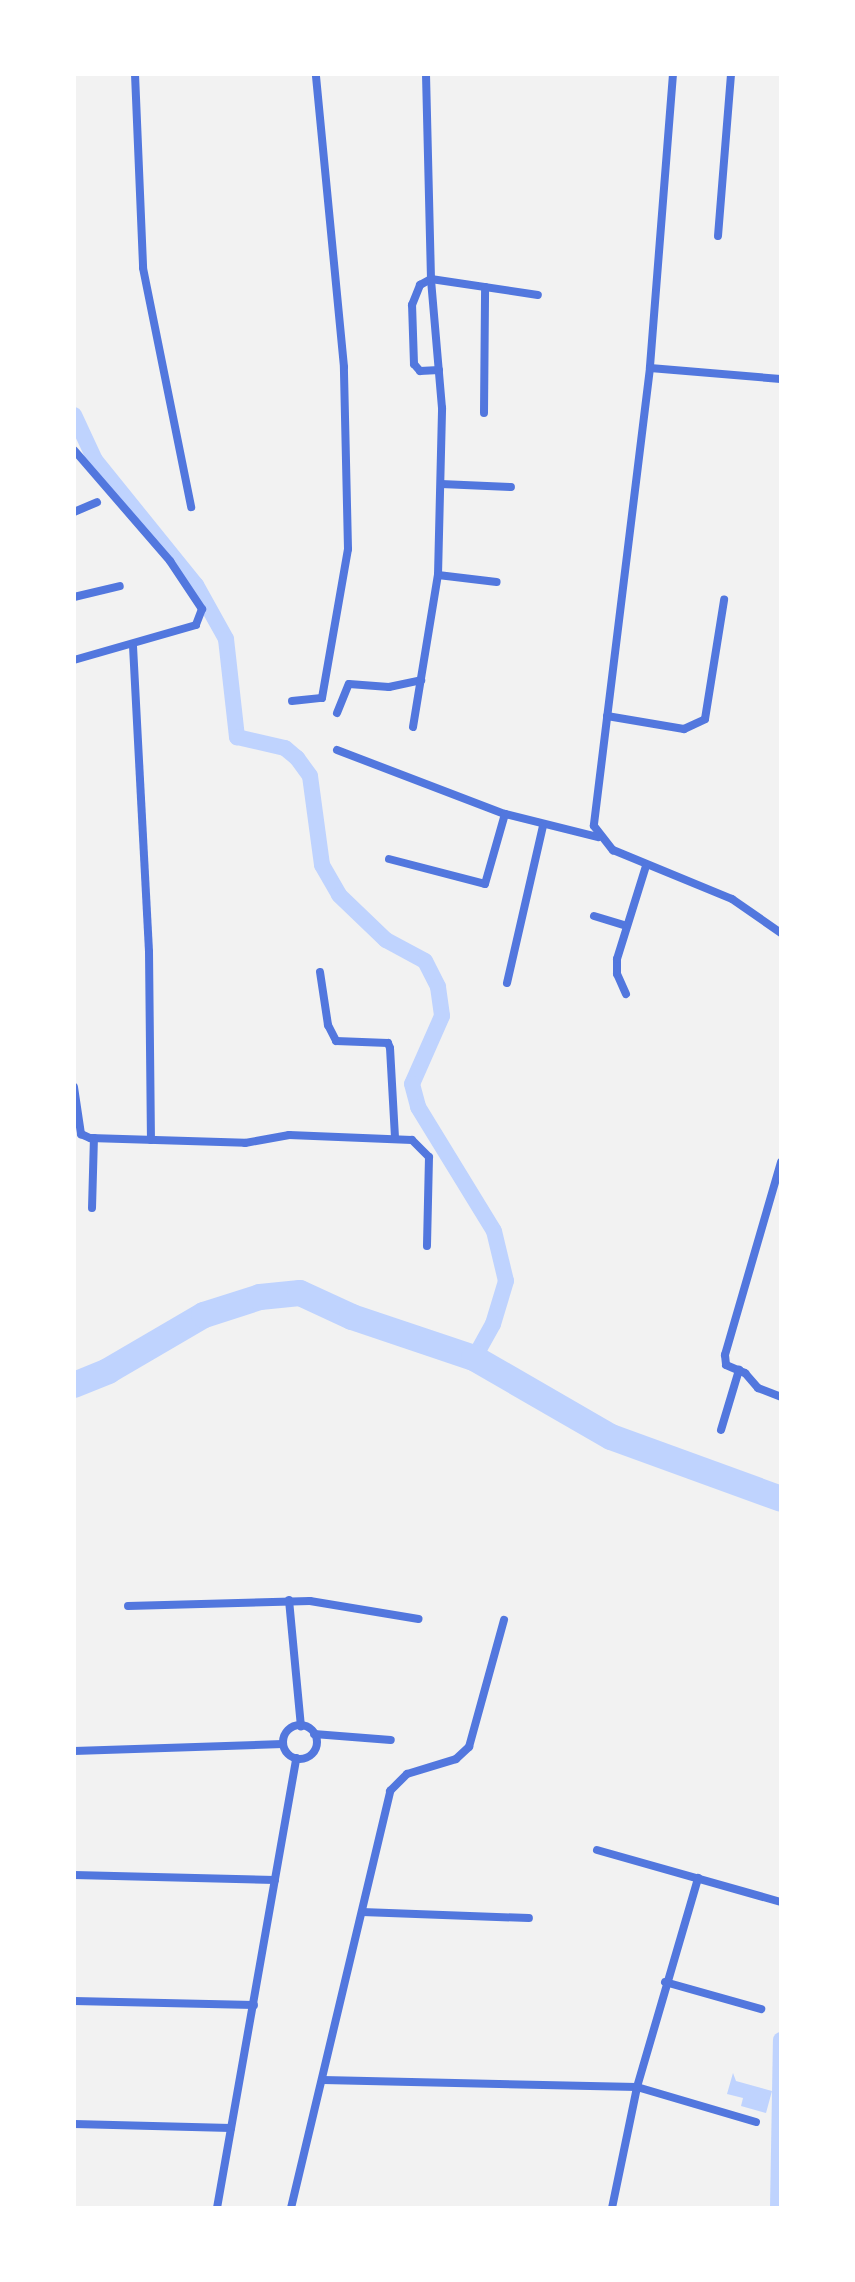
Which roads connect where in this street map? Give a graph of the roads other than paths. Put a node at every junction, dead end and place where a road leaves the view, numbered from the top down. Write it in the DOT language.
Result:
graph roads {
  1 [pos="135,74"];
  2 [pos="316,74"];
  3 [pos="426,74"];
  4 [pos="673,74"];
  5 [pos="731,74"];
  6 [pos="718,236"];
  7 [pos="431,279"];
  8 [pos="485,287"];
  9 [pos="538,295"];
  10 [pos="650,368"];
  11 [pos="439,370"];
  12 [pos="781,379"];
  13 [pos="484,413"];
  14 [pos="74,450"];
  15 [pos="441,484"];
  16 [pos="511,487"];
  17 [pos="97,502"];
  18 [pos="191,507"];
  19 [pos="74,512"];
  20 [pos="438,575"];
  21 [pos="497,582"];
  22 [pos="120,586"];
  23 [pos="74,597"];
  24 [pos="724,600"];
  25 [pos="133,646"];
  26 [pos="74,660"];
  27 [pos="421,680"];
  28 [pos="292,701"];
  29 [pos="337,713"];
  30 [pos="607,716"];
  31 [pos="413,727"];
  32 [pos="337,750"];
  33 [pos="505,814"];
  34 [pos="543,826"];
  35 [pos="598,837"];
  36 [pos="389,859"];
  37 [pos="646,866"];
  38 [pos="594,916"];
  39 [pos="627,926"];
  40 [pos="781,933"];
  41 [pos="320,972"];
  42 [pos="507,983"];
  43 [pos="626,994"];
  44 [pos="74,1087"];
  45 [pos="395,1137"];
  46 [pos="94,1138"];
  47 [pos="151,1140"];
  48 [pos="781,1162"];
  49 [pos="92,1208"];
  50 [pos="427,1246"];
  51 [pos="739,1370"];
  52 [pos="781,1397"];
  53 [pos="721,1430"];
  54 [pos="289,1600"];
  55 [pos="128,1606"];
  56 [pos="419,1619"];
  57 [pos="504,1620"];
  58 [pos="301,1726"];
  59 [pos="314,1734"];
  60 [pos="391,1740"];
  61 [pos="283,1744"];
  62 [pos="74,1751"];
  63 [pos="296,1758"];
  64 [pos="597,1850"];
  65 [pos="74,1875"];
  66 [pos="698,1878"];
  67 [pos="275,1880"];
  68 [pos="781,1902"];
  69 [pos="362,1912"];
  70 [pos="529,1918"];
  71 [pos="665,1982"];
  72 [pos="74,2001"];
  73 [pos="254,2005"];
  74 [pos="761,2009"];
  75 [pos="323,2080"];
  76 [pos="637,2087"];
  77 [pos="756,2122"];
  78 [pos="74,2124"];
  79 [pos="231,2128"];
  80 [pos="217,2208"];
  81 [pos="291,2208"];
  82 [pos="612,2208"];
  1 -- 18 [label="street"];
  2 -- 28 [label="street"];
  3 -- 7 [label="street"];
  4 -- 10 [label="street"];
  5 -- 6 [label="street"];
  7 -- 8 [label="street"];
  7 -- 11 [label="street"];
  7 -- 11 [label="street"];
  8 -- 9 [label="street"];
  8 -- 13 [label="street"];
  10 -- 12 [label="street"];
  10 -- 30 [label="street"];
  11 -- 15 [label="street"];
  14 -- 25 [label="street"];
  15 -- 16 [label="street"];
  15 -- 20 [label="street"];
  17 -- 19 [label="street"];
  20 -- 21 [label="street"];
  20 -- 27 [label="street"];
  22 -- 23 [label="street"];
  24 -- 30 [label="street"];
  25 -- 26 [label="street"];
  25 -- 47 [label="street"];
  27 -- 29 [label="street"];
  27 -- 31 [label="street"];
  30 -- 35 [label="street"];
  32 -- 33 [label="street"];
  33 -- 34 [label="street"];
  33 -- 36 [label="street"];
  34 -- 35 [label="street"];
  34 -- 42 [label="street"];
  35 -- 37 [label="street"];
  37 -- 39 [label="street"];
  37 -- 40 [label="street"];
  38 -- 39 [label="street"];
  39 -- 43 [label="street"];
  41 -- 45 [label="street"];
  44 -- 46 [label="street"];
  45 -- 47 [label="street"];
  45 -- 50 [label="street"];
  46 -- 47 [label="street"];
  46 -- 49 [label="street"];
  48 -- 51 [label="street"];
  51 -- 52 [label="street"];
  51 -- 53 [label="street"];
  54 -- 55 [label="street"];
  54 -- 56 [label="street"];
  54 -- 58 [label="street"];
  57 -- 69 [label="street"];
  58 -- 59 [label="street"];
  58 -- 61 [label="street"];
  59 -- 60 [label="street"];
  59 -- 63 [label="street"];
  61 -- 62 [label="street"];
  61 -- 63 [label="street"];
  63 -- 67 [label="street"];
  64 -- 66 [label="street"];
  65 -- 67 [label="street"];
  66 -- 68 [label="street"];
  66 -- 71 [label="street"];
  67 -- 73 [label="street"];
  69 -- 70 [label="street"];
  69 -- 75 [label="street"];
  71 -- 74 [label="street"];
  71 -- 76 [label="street"];
  72 -- 73 [label="street"];
  73 -- 79 [label="street"];
  75 -- 76 [label="street"];
  75 -- 81 [label="street"];
  76 -- 77 [label="street"];
  76 -- 82 [label="street"];
  78 -- 79 [label="street"];
  79 -- 80 [label="street"];
}
